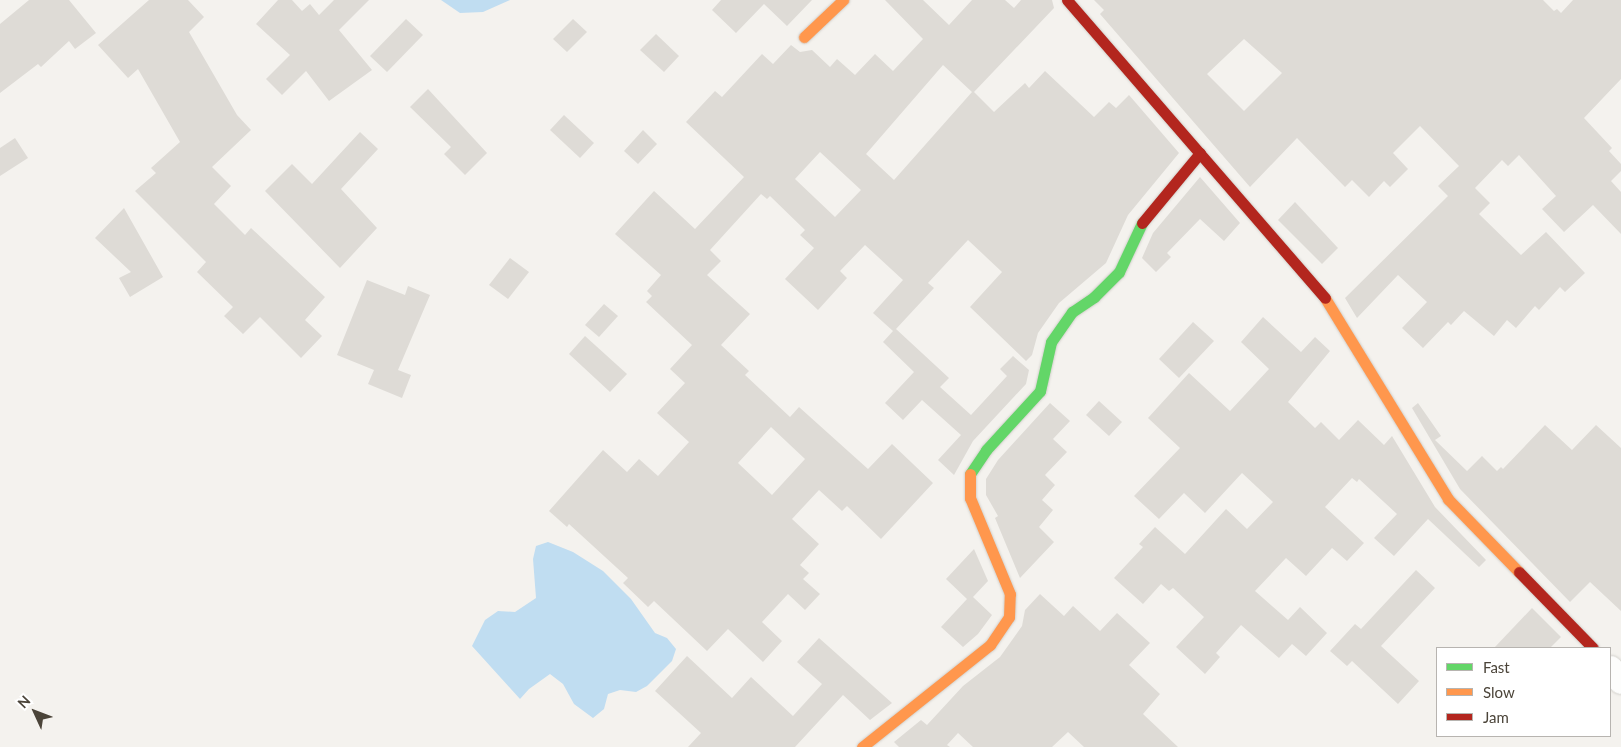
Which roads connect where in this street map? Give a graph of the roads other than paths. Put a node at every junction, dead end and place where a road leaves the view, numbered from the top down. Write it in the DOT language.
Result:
graph roads {
  1 [pos="843,0"];
  2 [pos="1067,0"];
  3 [pos="804,37"];
  4 [pos="1200,152"];
  5 [pos="1592,647"];
  6 [pos="1611,669"];
  7 [pos="1621,681"];
  8 [pos="868,745"];
  1 -- 3 [label="street"];
  2 -- 4 [label="street"];
  4 -- 5 [label="street"];
  4 -- 8 [label="street"];
  6 -- 7 [label="street"];
}
